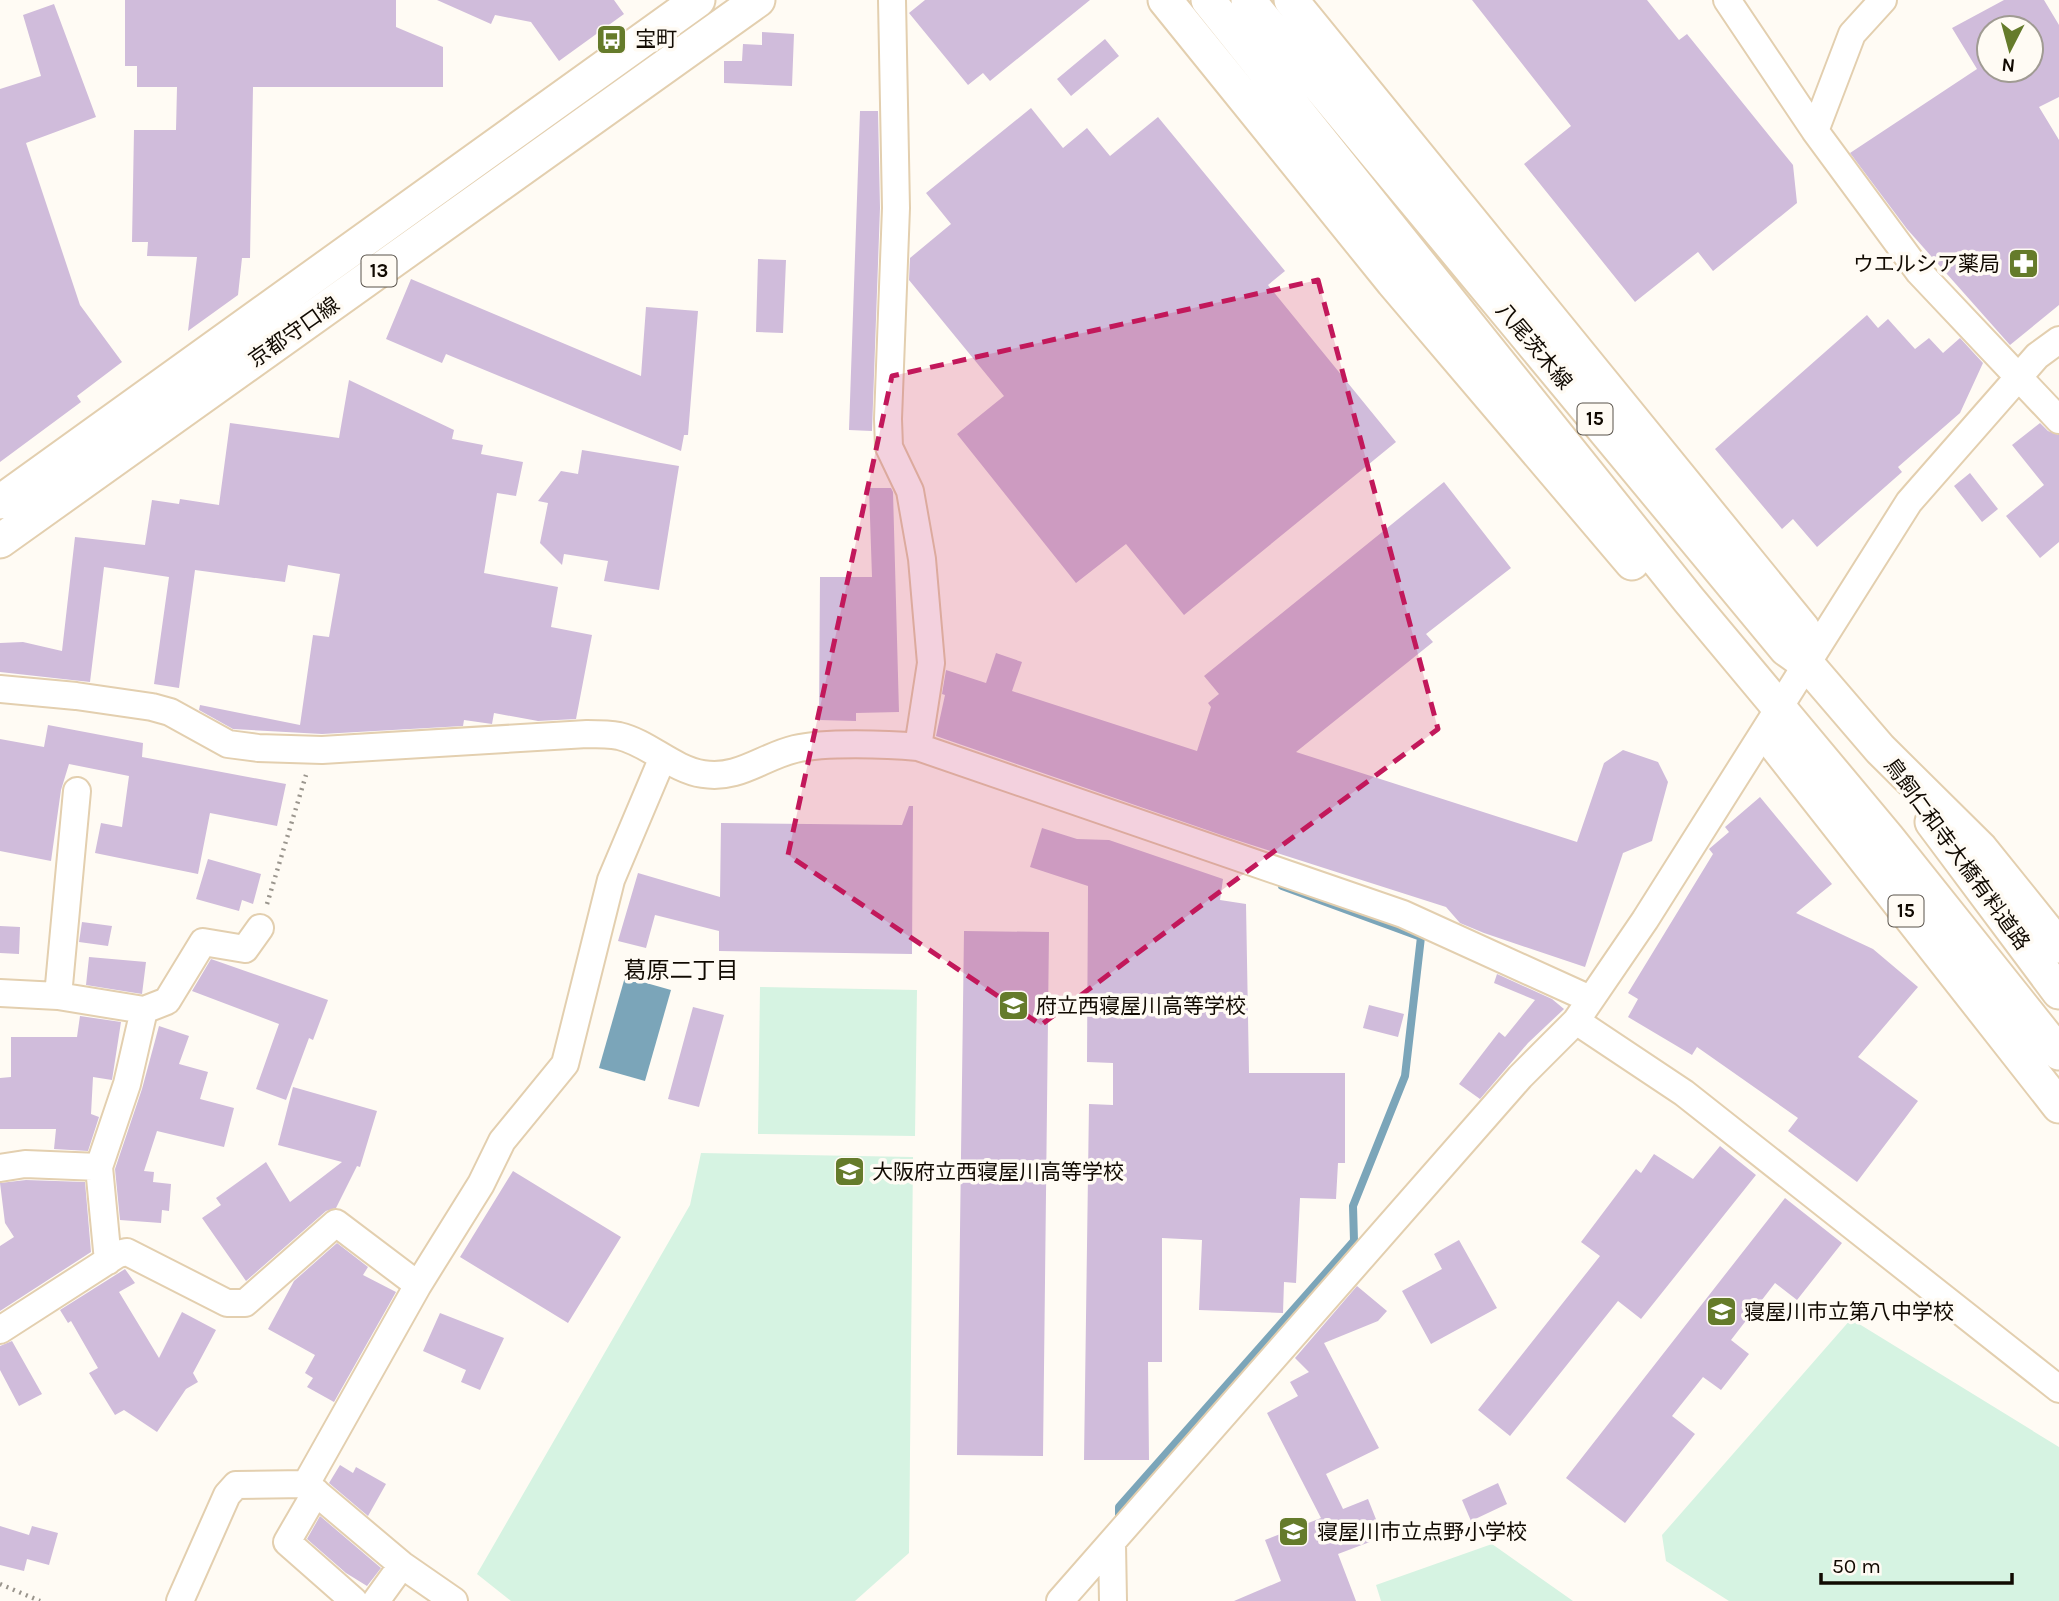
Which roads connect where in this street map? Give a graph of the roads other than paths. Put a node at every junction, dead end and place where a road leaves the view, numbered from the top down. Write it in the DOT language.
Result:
graph roads {
  1 [pos="698,0"];
  2 [pos="758,0"];
  3 [pos="892,0"];
  4 [pos="1165,0"];
  5 [pos="1208,0"];
  6 [pos="1248,0"];
  7 [pos="1291,0"];
  8 [pos="1727,0"];
  9 [pos="1883,0"];
  10 [pos="1303,92"];
  11 [pos="1815,131"];
  12 [pos="2059,340"];
  13 [pos="2017,378"];
  14 [pos="2059,420"];
  15 [pos="0,502"];
  16 [pos="0,541"];
  17 [pos="1689,600"];
  18 [pos="1807,664"];
  19 [pos="0,689"];
  20 [pos="1780,706"];
  21 [pos="918,747"];
  22 [pos="1880,749"];
  23 [pos="660,764"];
  24 [pos="77,791"];
  25 [pos="260,928"];
  26 [pos="2059,946"];
  27 [pos="2059,992"];
  28 [pos="0,993"];
  29 [pos="58,996"];
  30 [pos="1590,999"];
  31 [pos="144,1010"];
  32 [pos="1576,1021"];
  33 [pos="2059,1053"];
  34 [pos="2059,1106"];
  35 [pos="99,1167"];
  36 [pos="0,1168"];
  37 [pos="107,1261"];
  38 [pos="418,1285"];
  39 [pos="0,1330"];
  40 [pos="2059,1389"];
  41 [pos="311,1488"];
  42 [pos="1112,1544"];
  43 [pos="402,1565"];
  44 [pos="180,1601"];
  45 [pos="354,1601"];
  46 [pos="376,1601"];
  47 [pos="454,1601"];
  48 [pos="1060,1601"];
  49 [pos="1113,1601"];
  1 -- 15 [label="main road, 京都守口線 / 13"];
  2 -- 16 [label="main road, 京都守口線 / 13"];
  3 -- 21 [label="street"];
  4 -- 17 [label="main road"];
  5 -- 10 [label="main road, 八尾茨木線 / 15"];
  6 -- 10 [label="main road, 八尾茨木線 / 15"];
  7 -- 18 [label="main road, 15"];
  8 -- 11 [label="street"];
  9 -- 11 [label="street"];
  10 -- 17 [label="main road, 八尾茨木線 / 15"];
  10 -- 18 [label="main road, 八尾茨木線 / 15"];
  11 -- 13 [label="street"];
  12 -- 13 [label="street"];
  13 -- 14 [label="street"];
  13 -- 18 [label="street"];
  17 -- 20 [label="main road, 八尾茨木線 / 15"];
  18 -- 20 [label="street"];
  18 -- 22 [label="main road, 八尾茨木線 / 15"];
  19 -- 23 [label="street"];
  20 -- 30 [label="street"];
  20 -- 33 [label="main road, 鳥飼仁和寺大橋有料道路 / 15"];
  20 -- 34 [label="main road, 15"];
  21 -- 23 [label="street"];
  21 -- 30 [label="street"];
  22 -- 26 [label="main road, 15"];
  22 -- 27 [label="main road, 鳥飼仁和寺大橋有料道路 / 15"];
  23 -- 38 [label="street"];
  24 -- 29 [label="street"];
  25 -- 31 [label="street"];
  28 -- 29 [label="street"];
  29 -- 31 [label="street"];
  30 -- 32 [label="street"];
  31 -- 35 [label="street"];
  32 -- 40 [label="street"];
  32 -- 42 [label="street"];
  35 -- 36 [label="street"];
  35 -- 37 [label="street"];
  37 -- 38 [label="street"];
  37 -- 39 [label="street"];
  38 -- 41 [label="street"];
  41 -- 43 [label="street"];
  41 -- 44 [label="street"];
  41 -- 45 [label="street"];
  42 -- 48 [label="street"];
  42 -- 49 [label="street"];
  43 -- 46 [label="street"];
  43 -- 47 [label="street"];
}
